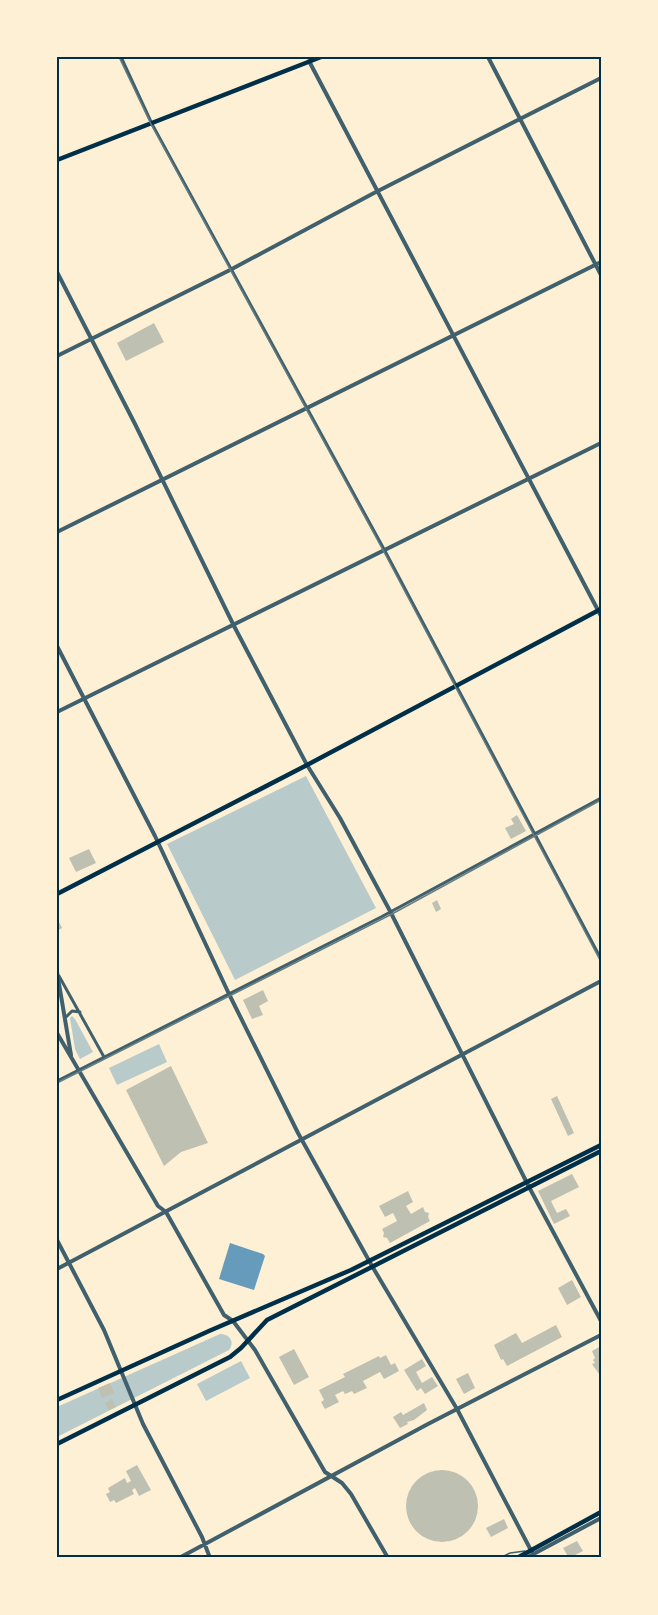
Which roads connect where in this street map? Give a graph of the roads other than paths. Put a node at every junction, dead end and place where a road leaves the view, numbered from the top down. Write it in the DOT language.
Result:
graph roads {
  1 [pos="121,57"];
  2 [pos="321,57"];
  3 [pos="488,57"];
  4 [pos="309,59"];
  5 [pos="601,78"];
  6 [pos="520,120"];
  7 [pos="152,124"];
  8 [pos="57,160"];
  9 [pos="377,192"];
  10 [pos="601,262"];
  11 [pos="596,264"];
  12 [pos="231,269"];
  13 [pos="57,272"];
  14 [pos="601,275"];
  15 [pos="452,335"];
  16 [pos="92,339"];
  17 [pos="57,356"];
  18 [pos="307,409"];
  19 [pos="601,443"];
  20 [pos="529,479"];
  21 [pos="163,480"];
  22 [pos="57,532"];
  23 [pos="386,551"];
  24 [pos="600,612"];
  25 [pos="234,626"];
  26 [pos="57,646"];
  27 [pos="457,686"];
  28 [pos="85,698"];
  29 [pos="57,712"];
  30 [pos="307,765"];
  31 [pos="601,798"];
  32 [pos="536,833"];
  33 [pos="158,842"];
  34 [pos="57,894"];
  35 [pos="391,912"];
  36 [pos="601,959"];
  37 [pos="58,974"];
  38 [pos="601,981"];
  39 [pos="229,994"];
  40 [pos="80,1012"];
  41 [pos="66,1017"];
  42 [pos="57,1033"];
  43 [pos="462,1056"];
  44 [pos="104,1057"];
  45 [pos="72,1059"];
  46 [pos="79,1070"];
  47 [pos="57,1081"];
  48 [pos="302,1140"];
  49 [pos="601,1145"];
  50 [pos="601,1151"];
  51 [pos="528,1185"];
  52 [pos="166,1212"];
  53 [pos="57,1239"];
  54 [pos="69,1263"];
  55 [pos="371,1263"];
  56 [pos="57,1269"];
  57 [pos="295,1294"];
  58 [pos="300,1304"];
  59 [pos="233,1321"];
  60 [pos="601,1322"];
  61 [pos="601,1335"];
  62 [pos="248,1340"];
  63 [pos="122,1371"];
  64 [pos="57,1400"];
  65 [pos="134,1406"];
  66 [pos="457,1409"];
  67 [pos="57,1444"];
  68 [pos="330,1477"];
  69 [pos="601,1512"];
  70 [pos="601,1518"];
  71 [pos="205,1544"];
  72 [pos="533,1554"];
  73 [pos="179,1558"];
  74 [pos="210,1558"];
  75 [pos="388,1558"];
  76 [pos="500,1558"];
  77 [pos="517,1558"];
  78 [pos="526,1558"];
  1 -- 7 [label="street"];
  2 -- 4 [label="main road"];
  3 -- 6 [label="street"];
  4 -- 7 [label="main road"];
  4 -- 9 [label="street"];
  5 -- 6 [label="street"];
  6 -- 9 [label="street"];
  6 -- 11 [label="street"];
  7 -- 8 [label="main road"];
  7 -- 12 [label="street"];
  9 -- 12 [label="street"];
  9 -- 15 [label="street"];
  10 -- 11 [label="street"];
  11 -- 14 [label="street"];
  11 -- 15 [label="street"];
  12 -- 16 [label="street"];
  12 -- 18 [label="street"];
  13 -- 16 [label="street"];
  15 -- 18 [label="street"];
  15 -- 20 [label="street"];
  16 -- 17 [label="street"];
  16 -- 21 [label="street"];
  18 -- 21 [label="street"];
  18 -- 23 [label="street"];
  19 -- 20 [label="street"];
  20 -- 23 [label="street"];
  20 -- 24 [label="street"];
  21 -- 22 [label="street"];
  21 -- 25 [label="street"];
  23 -- 25 [label="street"];
  23 -- 27 [label="street"];
  24 -- 27 [label="main road"];
  25 -- 28 [label="street"];
  25 -- 30 [label="street"];
  26 -- 28 [label="street"];
  27 -- 30 [label="main road"];
  27 -- 32 [label="street"];
  28 -- 29 [label="street"];
  28 -- 33 [label="street"];
  30 -- 33 [label="main road"];
  30 -- 35 [label="street"];
  31 -- 32 [label="street"];
  32 -- 35 [label="street"];
  32 -- 36 [label="street"];
  33 -- 34 [label="main road"];
  33 -- 39 [label="street"];
  35 -- 39 [label="street"];
  35 -- 43 [label="street"];
  37 -- 40 [label="street"];
  37 -- 41 [label="street"];
  38 -- 43 [label="street"];
  39 -- 44 [label="street"];
  39 -- 48 [label="street"];
  40 -- 41 [label="street"];
  40 -- 44 [label="street"];
  41 -- 45 [label="street"];
  42 -- 45 [label="street"];
  43 -- 48 [label="street"];
  43 -- 51 [label="street"];
  44 -- 46 [label="street"];
  45 -- 46 [label="street"];
  46 -- 47 [label="street"];
  46 -- 52 [label="street"];
  48 -- 52 [label="street"];
  48 -- 55 [label="street"];
  49 -- 51 [label="main road"];
  50 -- 51 [label="main road"];
  51 -- 55 [label="main road"];
  51 -- 60 [label="street"];
  52 -- 54 [label="street"];
  52 -- 59 [label="street"];
  53 -- 54 [label="street"];
  54 -- 56 [label="street"];
  54 -- 63 [label="street"];
  55 -- 57 [label="main road"];
  55 -- 58 [label="main road"];
  55 -- 66 [label="street"];
  57 -- 58 [label="street"];
  57 -- 59 [label="main road"];
  58 -- 62 [label="main road"];
  59 -- 62 [label="street"];
  59 -- 63 [label="main road"];
  61 -- 66 [label="street"];
  62 -- 65 [label="main road"];
  62 -- 68 [label="street"];
  63 -- 64 [label="main road"];
  63 -- 65 [label="street"];
  65 -- 67 [label="main road"];
  65 -- 71 [label="street"];
  66 -- 68 [label="street"];
  66 -- 72 [label="street"];
  68 -- 71 [label="street"];
  68 -- 75 [label="street"];
  69 -- 72 [label="main road"];
  70 -- 72 [label="street"];
  71 -- 73 [label="street"];
  71 -- 74 [label="street"];
  72 -- 76 [label="lane"];
  72 -- 77 [label="main road"];
  72 -- 78 [label="street"];
}
